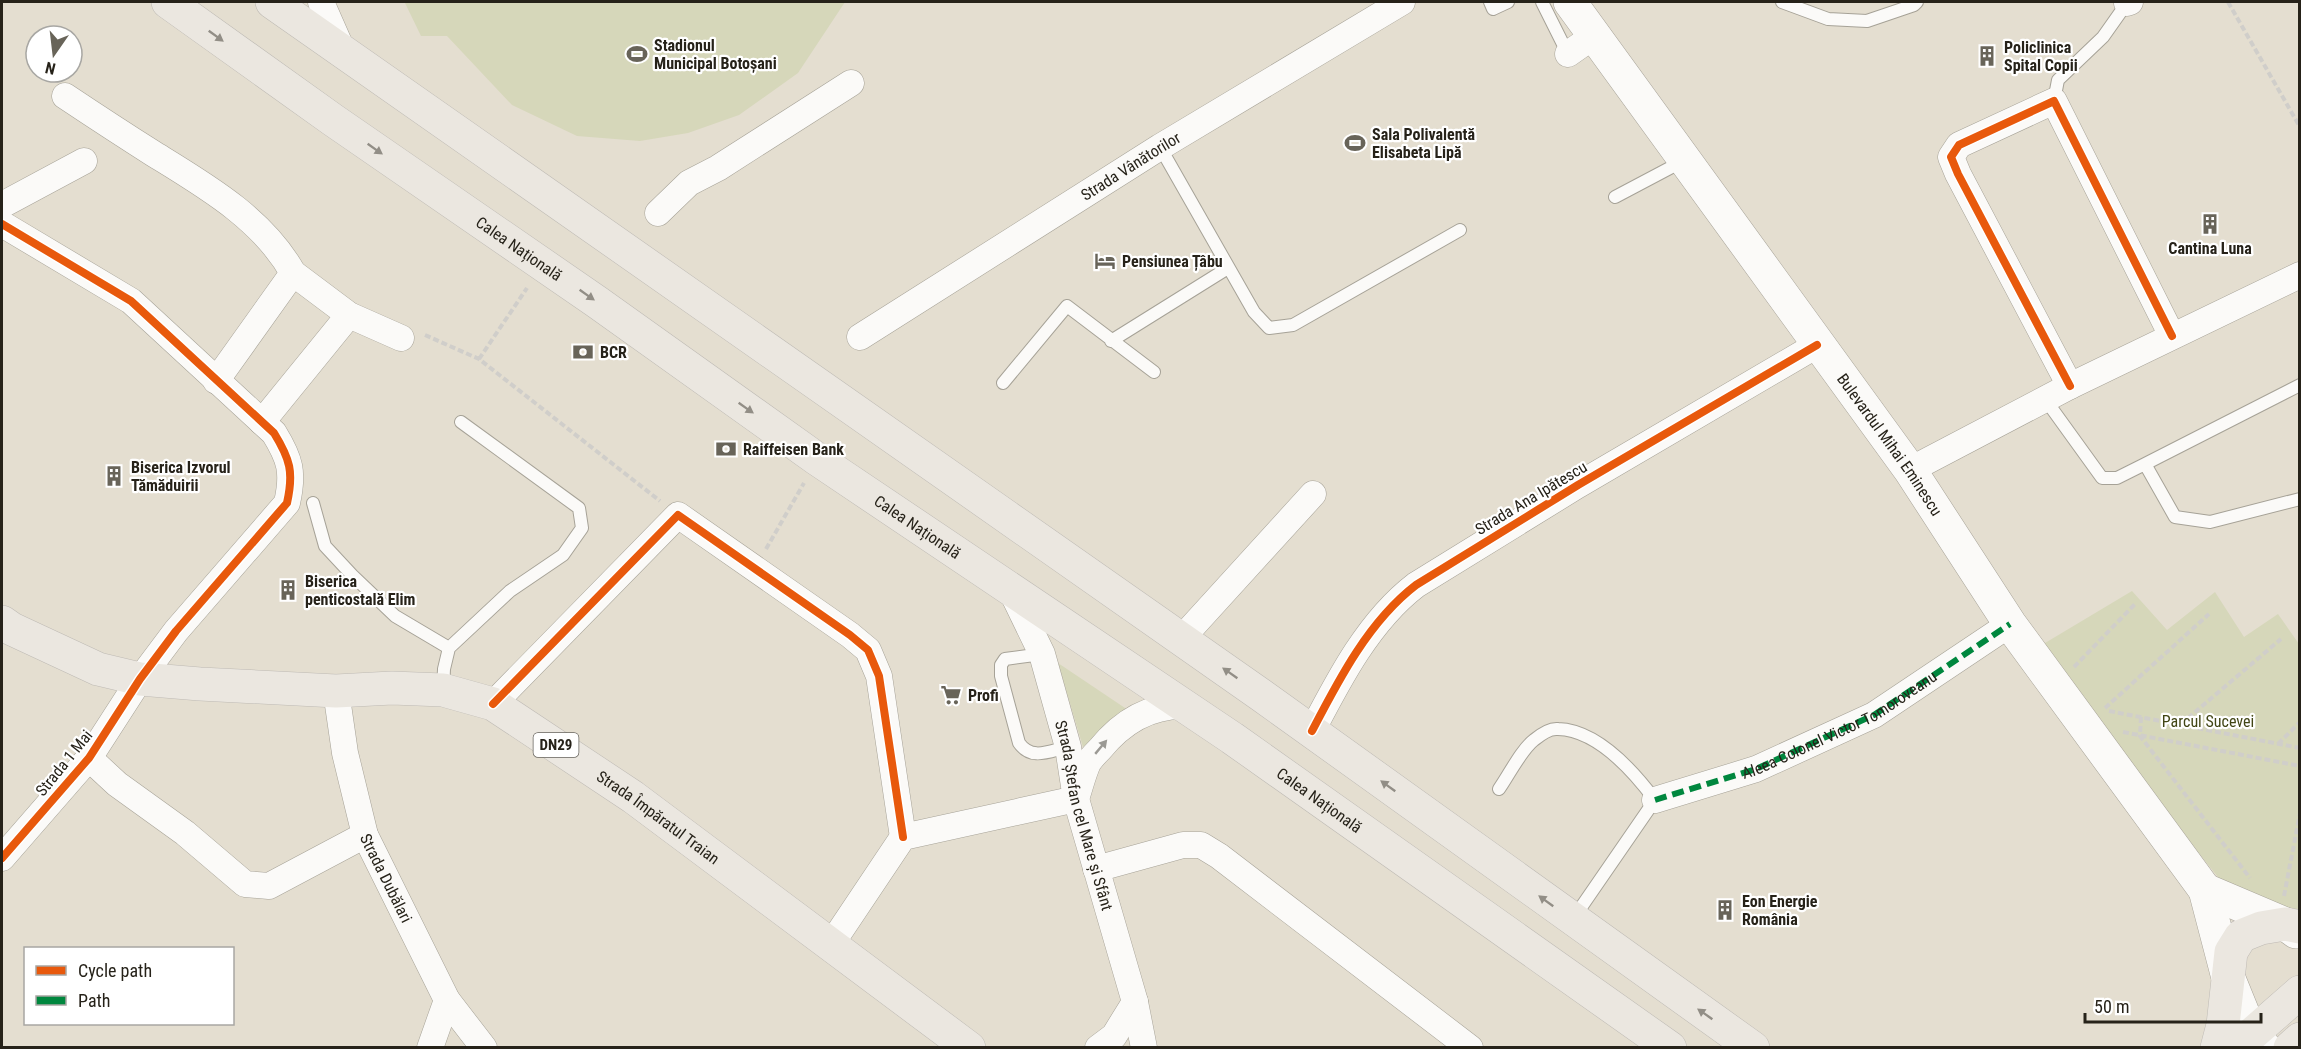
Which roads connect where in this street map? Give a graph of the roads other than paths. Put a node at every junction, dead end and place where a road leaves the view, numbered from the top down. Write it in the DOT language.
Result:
graph roads {
  1 [pos="168,2"];
  2 [pos="272,2"];
  3 [pos="321,2"];
  4 [pos="1402,2"];
  5 [pos="1490,2"];
  6 [pos="1508,2"];
  7 [pos="1542,2"];
  8 [pos="1570,2"];
  9 [pos="1782,2"];
  10 [pos="1917,2"];
  11 [pos="2128,2"];
  12 [pos="1595,35"];
  13 [pos="343,52"];
  14 [pos="1568,54"];
  15 [pos="851,83"];
  16 [pos="66,96"];
  17 [pos="2054,101"];
  18 [pos="1160,147"];
  19 [pos="1686,160"];
  20 [pos="84,161"];
  21 [pos="1615,196"];
  22 [pos="2,205"];
  23 [pos="658,213"];
  24 [pos="2,224"];
  25 [pos="1460,230"];
  26 [pos="1228,268"];
  27 [pos="294,273"];
  28 [pos="2297,282"];
  29 [pos="349,315"];
  30 [pos="2172,336"];
  31 [pos="860,337"];
  32 [pos="401,338"];
  33 [pos="1111,341"];
  34 [pos="1817,345"];
  35 [pos="1154,372"];
  36 [pos="216,381"];
  37 [pos="1003,383"];
  38 [pos="2300,385"];
  39 [pos="2070,386"];
  40 [pos="2045,399"];
  41 [pos="262,422"];
  42 [pos="461,422"];
  43 [pos="2145,464"];
  44 [pos="1910,470"];
  45 [pos="1313,494"];
  46 [pos="2300,499"];
  47 [pos="312,503"];
  48 [pos="1011,590"];
  49 [pos="2,622"];
  50 [pos="2010,624"];
  51 [pos="1181,639"];
  52 [pos="2,646"];
  53 [pos="449,648"];
  54 [pos="63,653"];
  55 [pos="1042,654"];
  56 [pos="140,679"];
  57 [pos="443,690"];
  58 [pos="336,691"];
  59 [pos="493,704"];
  60 [pos="1185,706"];
  61 [pos="1312,731"];
  62 [pos="1068,747"];
  63 [pos="88,758"];
  64 [pos="1499,789"];
  65 [pos="1076,799"];
  66 [pos="1656,800"];
  67 [pos="365,835"];
  68 [pos="903,837"];
  69 [pos="2,858"];
  70 [pos="1096,869"];
  71 [pos="2205,890"];
  72 [pos="1573,920"];
  73 [pos="2295,928"];
  74 [pos="830,946"];
  75 [pos="2227,974"];
  76 [pos="2300,992"];
  77 [pos="447,1000"];
  78 [pos="1135,1002"];
  79 [pos="2300,1039"];
  80 [pos="2251,1043"];
  81 [pos="430,1047"];
  82 [pos="484,1047"];
  83 [pos="969,1047"];
  84 [pos="1098,1047"];
  85 [pos="1144,1047"];
  86 [pos="1470,1047"];
  87 [pos="1670,1047"];
  88 [pos="1753,1047"];
  89 [pos="2217,1047"];
  90 [pos="2290,1047"];
  1 -- 48 [label="main road, Calea Națională, one-way"];
  2 -- 13 [label="main road"];
  3 -- 13 [label="street"];
  4 -- 18 [label="street, Strada Vânătorilor"];
  5 -- 6 [label="lane"];
  7 -- 14 [label="lane"];
  8 -- 12 [label="main road, Bulevardul Mihai Eminescu"];
  9 -- 10 [label="lane"];
  11 -- 17 [label="lane"];
  12 -- 14 [label="street"];
  12 -- 19 [label="main road, Bulevardul Mihai Eminescu"];
  13 -- 51 [label="main road"];
  15 -- 23 [label="street"];
  16 -- 27 [label="street"];
  17 -- 30 [label="street"];
  17 -- 39 [label="street"];
  18 -- 26 [label="lane"];
  18 -- 31 [label="street, Strada Vânătorilor"];
  19 -- 21 [label="lane"];
  19 -- 34 [label="main road, Bulevardul Mihai Eminescu"];
  20 -- 22 [label="street"];
  24 -- 36 [label="street, Strada 1 Mai"];
  25 -- 26 [label="lane"];
  26 -- 33 [label="lane"];
  27 -- 29 [label="street"];
  27 -- 36 [label="street"];
  28 -- 30 [label="street"];
  29 -- 32 [label="street"];
  29 -- 41 [label="street"];
  30 -- 39 [label="street"];
  33 -- 35 [label="lane"];
  33 -- 37 [label="lane"];
  34 -- 44 [label="main road, Bulevardul Mihai Eminescu"];
  34 -- 61 [label="street, Strada Ana Ipătescu"];
  36 -- 41 [label="street, Strada 1 Mai"];
  38 -- 43 [label="lane"];
  39 -- 40 [label="street"];
  40 -- 43 [label="lane"];
  40 -- 44 [label="street"];
  41 -- 56 [label="street, Strada 1 Mai"];
  42 -- 53 [label="lane"];
  43 -- 46 [label="lane"];
  44 -- 50 [label="main road, Bulevardul Mihai Eminescu"];
  45 -- 51 [label="street"];
  47 -- 53 [label="lane"];
  48 -- 55 [label="street, Strada Ștefan cel Mare și Sfânt"];
  48 -- 60 [label="main road, Calea Națională"];
  49 -- 54 [label="main road, Strada Împăratul Traian / DN29"];
  50 -- 66 [label="street, Aleea Colonel Victor Tomoroveanu"];
  50 -- 71 [label="main road, Bulevardul Mihai Eminescu"];
  61 -- 51 [label="main road, one-way"];
  52 -- 54 [label="main road, Strada Împăratul Traian / DN29"];
  53 -- 57 [label="lane"];
  54 -- 56 [label="main road, Strada Împăratul Traian / DN29"];
  55 -- 62 [label="street, Strada Ștefan cel Mare și Sfânt"];
  55 -- 62 [label="lane"];
  56 -- 58 [label="main road, Strada Împăratul Traian / DN29"];
  56 -- 63 [label="street, Strada 1 Mai"];
  57 -- 58 [label="main road, Strada Împăratul Traian / DN29"];
  57 -- 59 [label="main road, Strada Împăratul Traian / DN29"];
  58 -- 67 [label="street, Strada Dubălari"];
  59 -- 68 [label="street"];
  59 -- 74 [label="main road, Strada Împăratul Traian / DN29"];
  65 -- 60 [label="street, one-way"];
  60 -- 87 [label="main road, Calea Națională"];
  72 -- 61 [label="main road, one-way"];
  62 -- 65 [label="street, Strada Ștefan cel Mare și Sfânt"];
  63 -- 67 [label="street"];
  63 -- 69 [label="street, Strada 1 Mai"];
  64 -- 66 [label="lane"];
  65 -- 68 [label="street"];
  65 -- 70 [label="street, Strada Ștefan cel Mare și Sfânt"];
  66 -- 72 [label="lane"];
  67 -- 77 [label="street, Strada Dubălari"];
  68 -- 74 [label="street"];
  70 -- 78 [label="street, Strada Ștefan cel Mare și Sfânt"];
  70 -- 86 [label="street"];
  71 -- 73 [label="main road"];
  71 -- 75 [label="main road, Bulevardul Mihai Eminescu"];
  88 -- 72 [label="main road, one-way"];
  73 -- 75 [label="main road"];
  74 -- 83 [label="main road, Strada Împăratul Traian / DN29"];
  75 -- 80 [label="main road, Bulevardul Mihai Eminescu"];
  75 -- 89 [label="main road"];
  76 -- 80 [label="main road"];
  77 -- 81 [label="street"];
  77 -- 82 [label="street, Strada Dubălari"];
  78 -- 84 [label="street"];
  78 -- 85 [label="street, Strada Ștefan cel Mare și Sfânt"];
  79 -- 90 [label="main road"];
}
